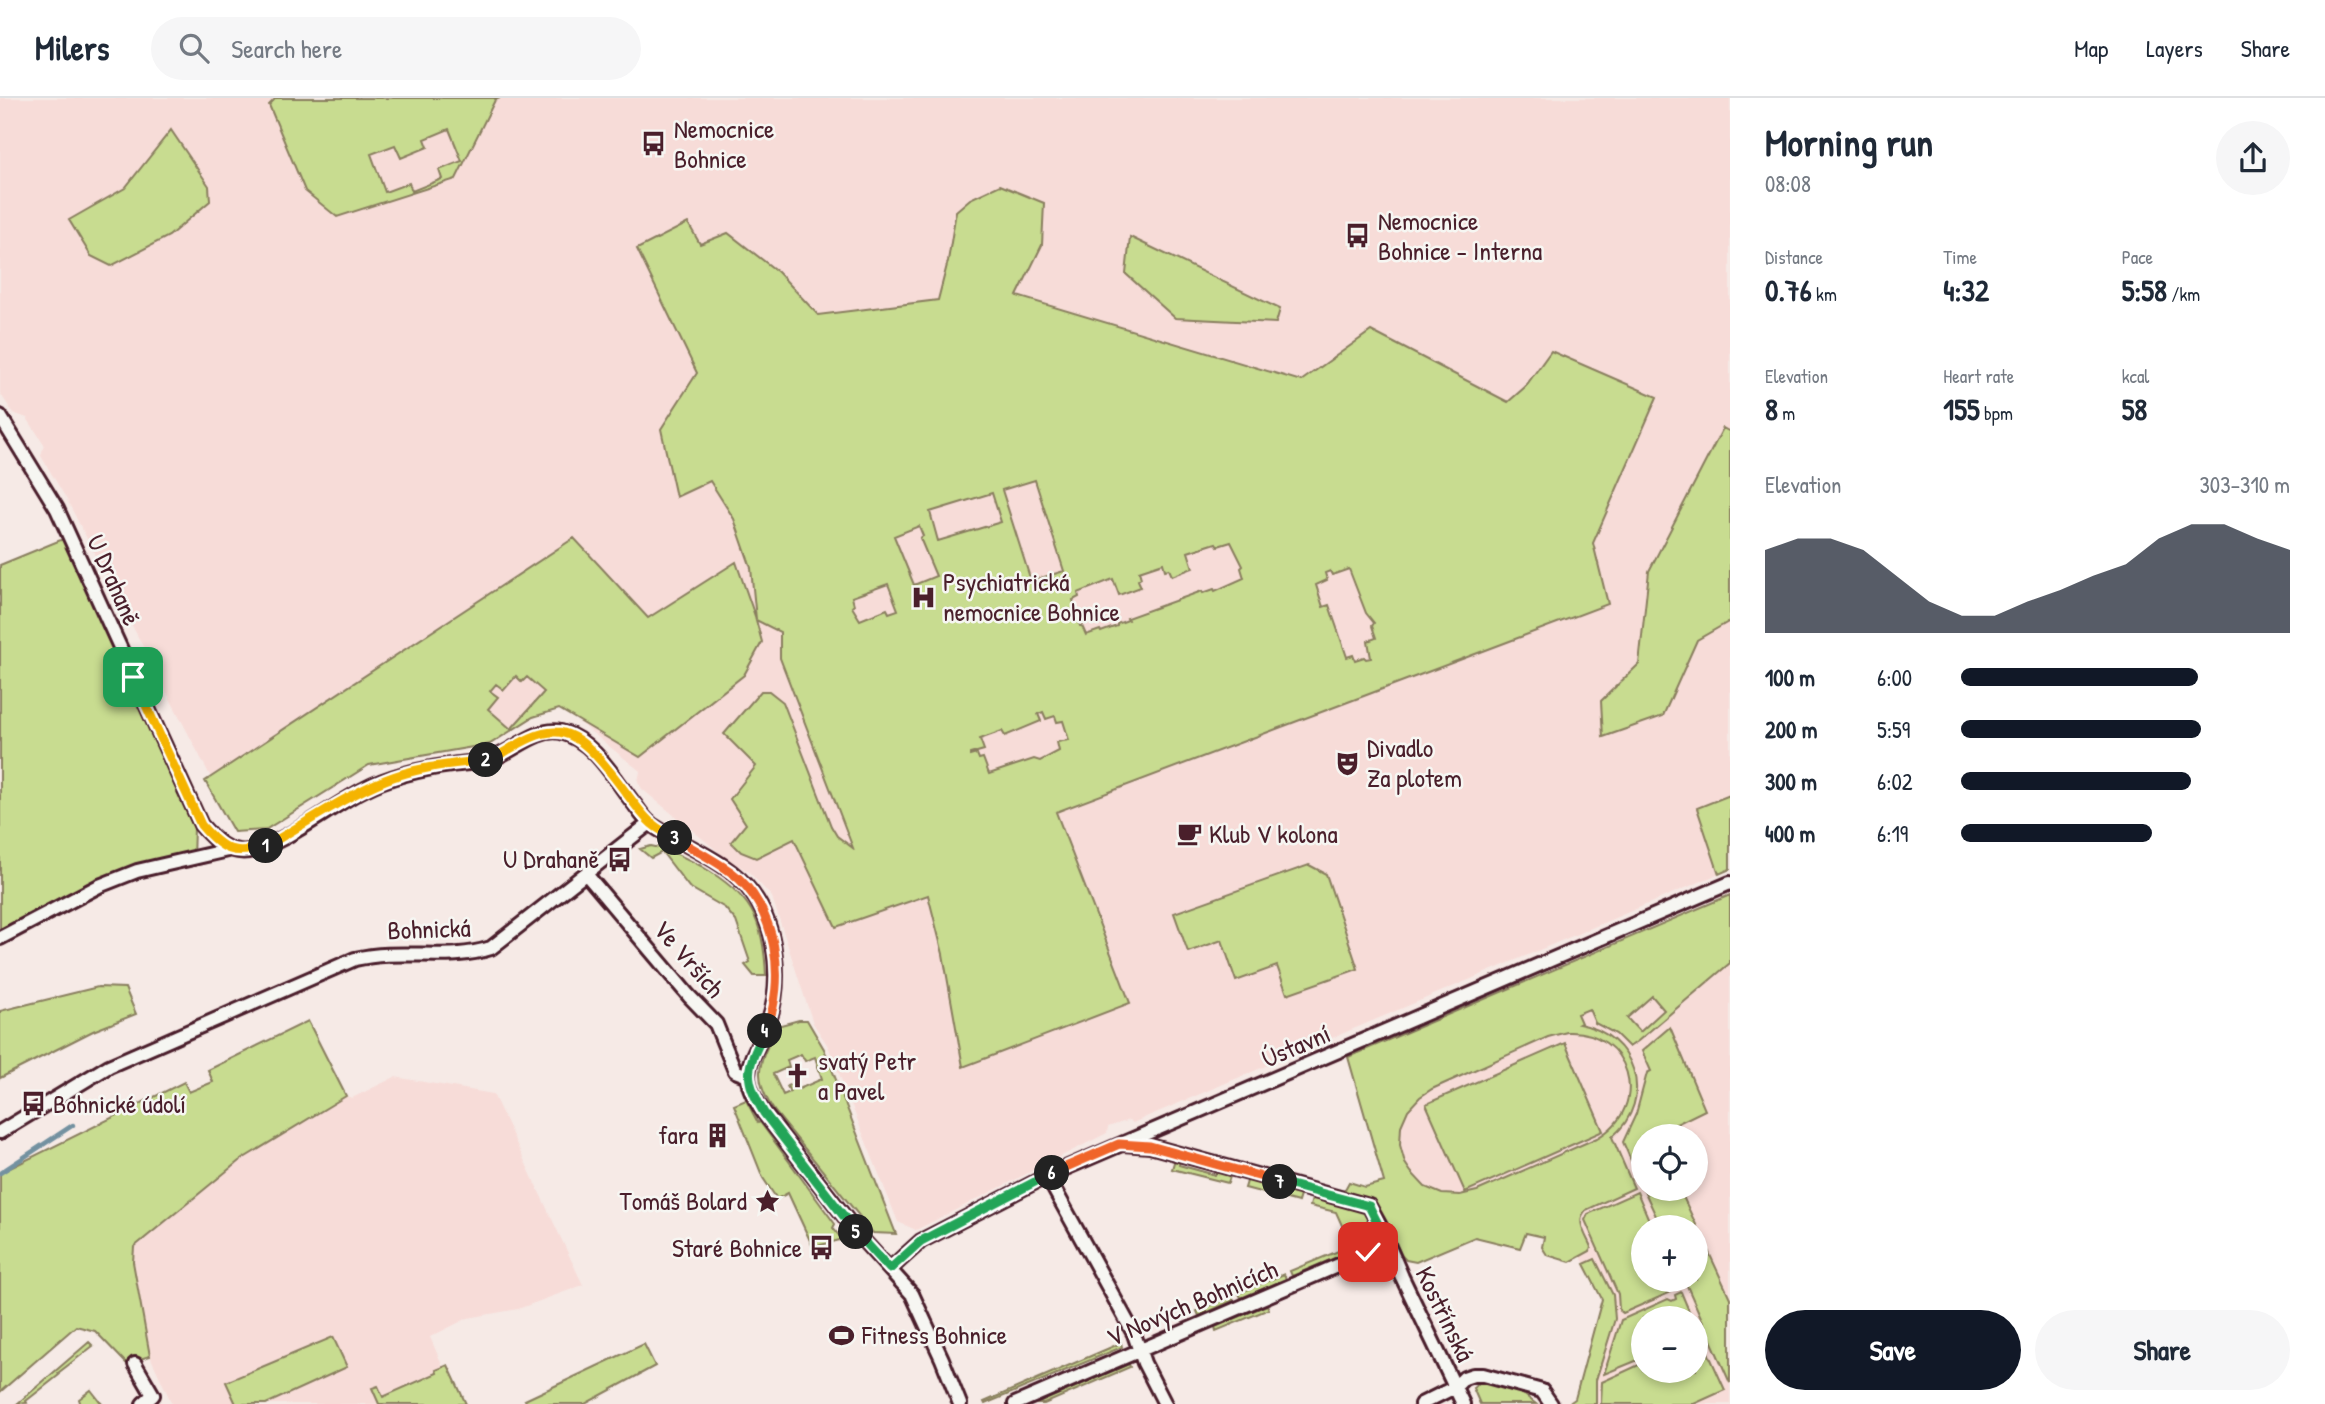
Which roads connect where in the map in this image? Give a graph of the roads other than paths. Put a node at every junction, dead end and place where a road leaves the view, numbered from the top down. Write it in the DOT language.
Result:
graph roads {
  1 [pos="0,416"];
  2 [pos="650,823"];
  3 [pos="228,850"];
  4 [pos="586,874"];
  5 [pos="1730,883"];
  6 [pos="0,938"];
  7 [pos="748,1076"];
  8 [pos="0,1132"];
  9 [pos="1119,1144"];
  10 [pos="1047,1176"];
  11 [pos="1388,1244"];
  12 [pos="890,1269"];
  13 [pos="1140,1350"];
  14 [pos="135,1364"];
  15 [pos="1455,1387"];
  16 [pos="143,1404"];
  17 [pos="960,1404"];
  18 [pos="1015,1404"];
  19 [pos="1165,1404"];
  20 [pos="1421,1404"];
  21 [pos="1463,1404"];
  22 [pos="1551,1404"];
  1 -- 3 [label="street, U Drahaně"];
  2 -- 3 [label="street"];
  2 -- 4 [label="street, Bohnická"];
  2 -- 7 [label="street"];
  3 -- 6 [label="street"];
  4 -- 7 [label="street, Ve Vrších"];
  4 -- 8 [label="street, Bohnická"];
  5 -- 9 [label="street, Ústavní"];
  7 -- 12 [label="street"];
  9 -- 10 [label="street, Ústavní"];
  9 -- 11 [label="street, Kostřínská"];
  10 -- 12 [label="street, Ústavní"];
  10 -- 13 [label="street"];
  11 -- 13 [label="street, V Nových Bohnicích"];
  11 -- 15 [label="street, Kostřínská"];
  12 -- 17 [label="street"];
  13 -- 18 [label="street, V Nových Bohnicích"];
  13 -- 19 [label="street"];
  14 -- 16 [label="street"];
  15 -- 20 [label="street"];
  15 -- 21 [label="street, Kostřínská"];
  15 -- 22 [label="street"];
}
